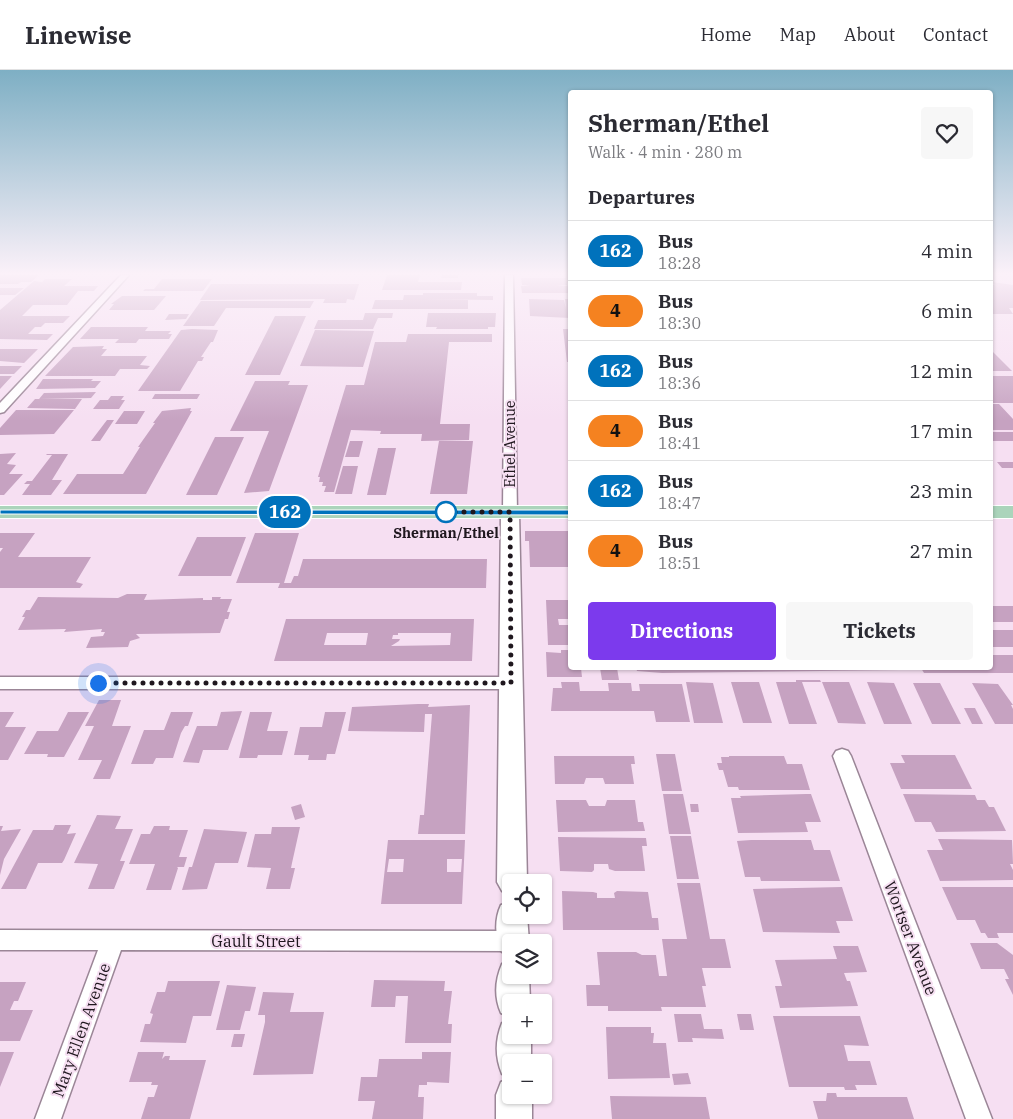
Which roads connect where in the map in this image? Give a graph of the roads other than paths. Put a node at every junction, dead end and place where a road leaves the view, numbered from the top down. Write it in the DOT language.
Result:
graph roads {
  1 [pos="79,324"];
  2 [pos="509,324"];
  3 [pos="0,410"];
  4 [pos="0,512"];
  5 [pos="510,512"];
  6 [pos="568,512"];
  7 [pos="993,512"];
  8 [pos="1013,512"];
  9 [pos="0,683"];
  10 [pos="511,683"];
  11 [pos="842,756"];
  12 [pos="512,874"];
  13 [pos="513,933"];
  14 [pos="0,940"];
  15 [pos="113,941"];
  16 [pos="514,1104"];
  17 [pos="48,1119"];
  18 [pos="514,1119"];
  19 [pos="979,1119"];
  1 -- 3 [label="street"];
  2 -- 5 [label="street, Ethel Avenue"];
  4 -- 5 [label="main road"];
  5 -- 6 [label="main road"];
  5 -- 10 [label="street, Ethel Avenue"];
  7 -- 8 [label="main road"];
  9 -- 10 [label="street"];
  10 -- 12 [label="street, Ethel Avenue"];
  11 -- 19 [label="street, Wortser Avenue"];
  13 -- 15 [label="street, Gault Street"];
  14 -- 15 [label="street, Gault Street"];
  15 -- 17 [label="street, Mary Ellen Avenue"];
  16 -- 18 [label="street"];
}
